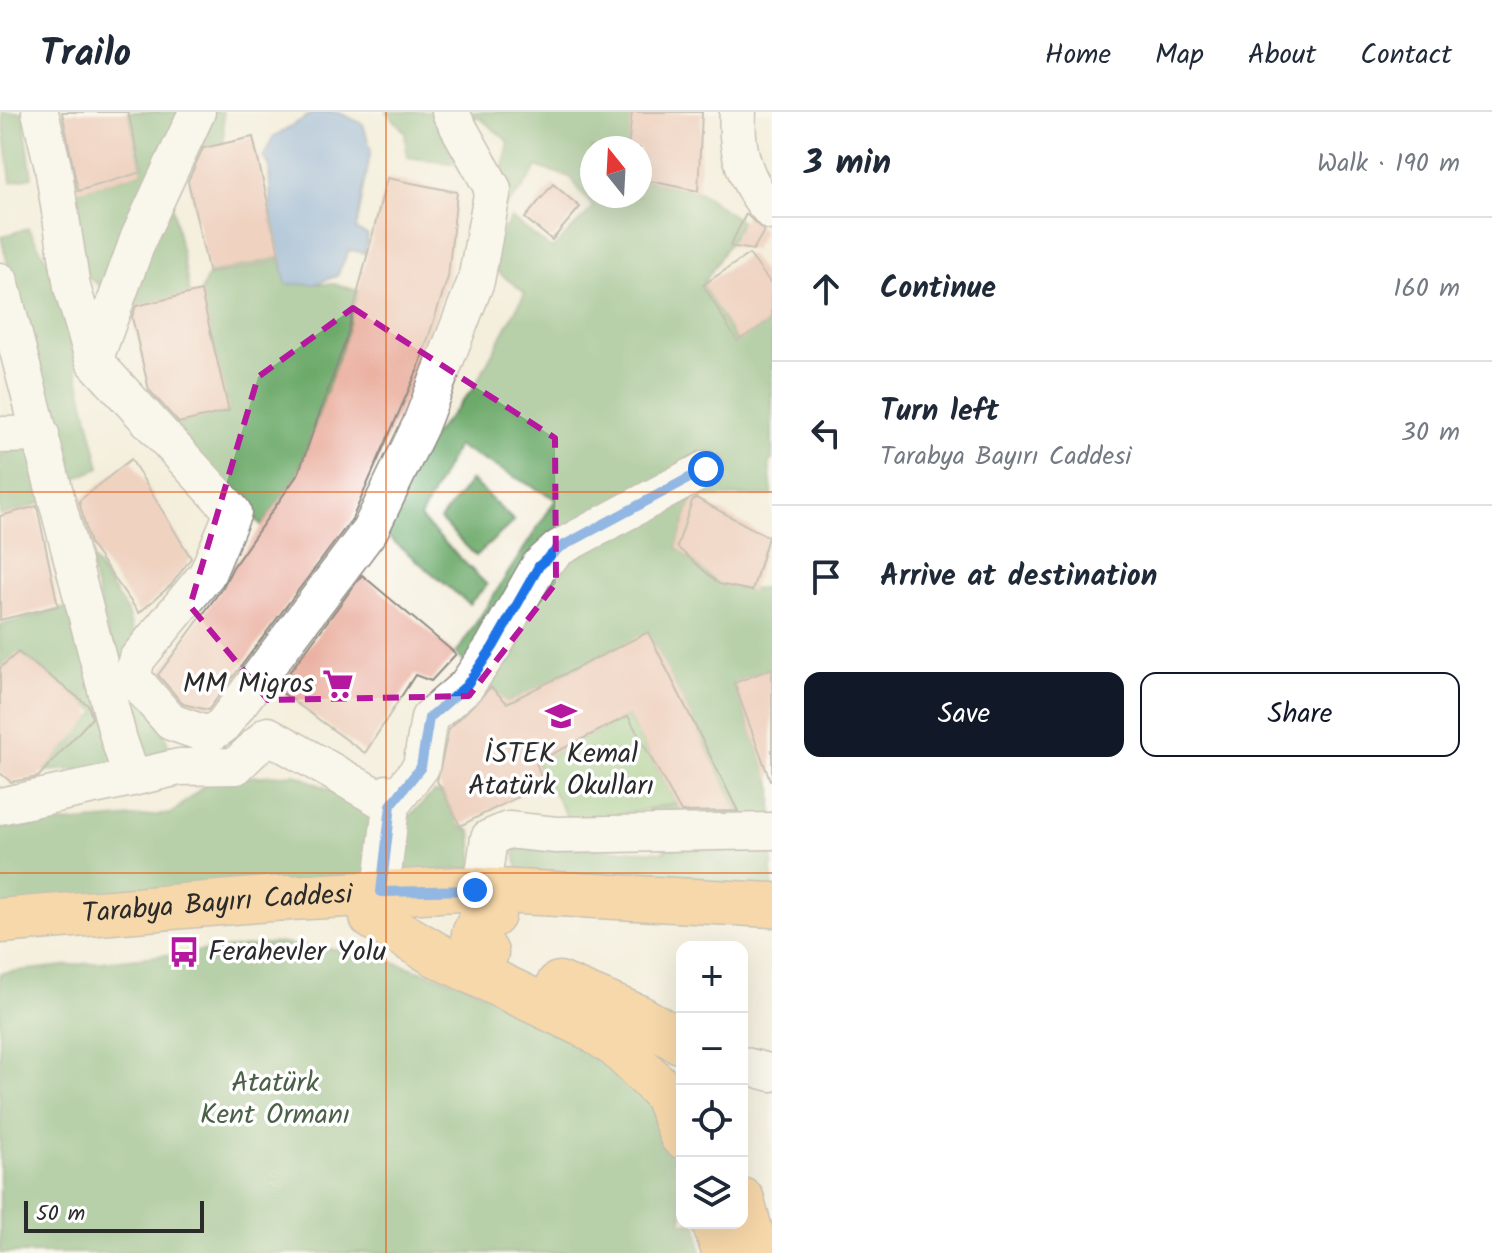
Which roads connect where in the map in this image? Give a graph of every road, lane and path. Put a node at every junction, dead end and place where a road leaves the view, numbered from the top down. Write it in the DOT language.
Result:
graph roads {
  1 [pos="40,112"];
  2 [pos="197,112"];
  3 [pos="450,112"];
  4 [pos="738,112"];
  5 [pos="772,212"];
  6 [pos="1,287"];
  7 [pos="94,361"];
  8 [pos="41,434"];
  9 [pos="0,435"];
  10 [pos="706,469"];
  11 [pos="171,722"];
  12 [pos="195,766"];
  13 [pos="132,778"];
  14 [pos="389,799"];
  15 [pos="0,806"];
  16 [pos="772,831"];
  17 [pos="381,904"];
  18 [pos="772,905"];
  19 [pos="487,919"];
  20 [pos="0,921"];
  21 [pos="772,930"];
  22 [pos="0,947"];
  23 [pos="676,1039"];
  24 [pos="676,1042"];
  25 [pos="666,1088"];
  26 [pos="676,1118"];
  27 [pos="748,1223"];
  28 [pos="716,1229"];
  29 [pos="725,1253"];
  30 [pos="756,1253"];
  1 -- 7 [label="street"];
  2 -- 7 [label="street"];
  3 -- 11 [label="street"];
  4 -- 5 [label="street"];
  6 -- 8 [label="street"];
  7 -- 11 [label="street"];
  8 -- 9 [label="street"];
  8 -- 13 [label="street"];
  10 -- 14 [label="street"];
  11 -- 12 [label="street"];
  12 -- 13 [label="street"];
  12 -- 14 [label="street"];
  13 -- 15 [label="street"];
  14 -- 17 [label="street"];
  16 -- 19 [label="street"];
  17 -- 19 [label="main road"];
  17 -- 19 [label="main road, Tarabya Bayırı Caddesi"];
  17 -- 20 [label="main road, Tarabya Bayırı Caddesi"];
  17 -- 22 [label="main road, Tarabya Bayırı Caddesi"];
  17 -- 25 [label="main road"];
  18 -- 19 [label="main road, Tarabya Bayırı Caddesi"];
  19 -- 21 [label="main road, Tarabya Bayırı Caddesi"];
  19 -- 23 [label="main road"];
  24 -- 25 [label="main road"];
  25 -- 26 [label="main road"];
  27 -- 30 [label="main road"];
  28 -- 29 [label="main road"];
}
